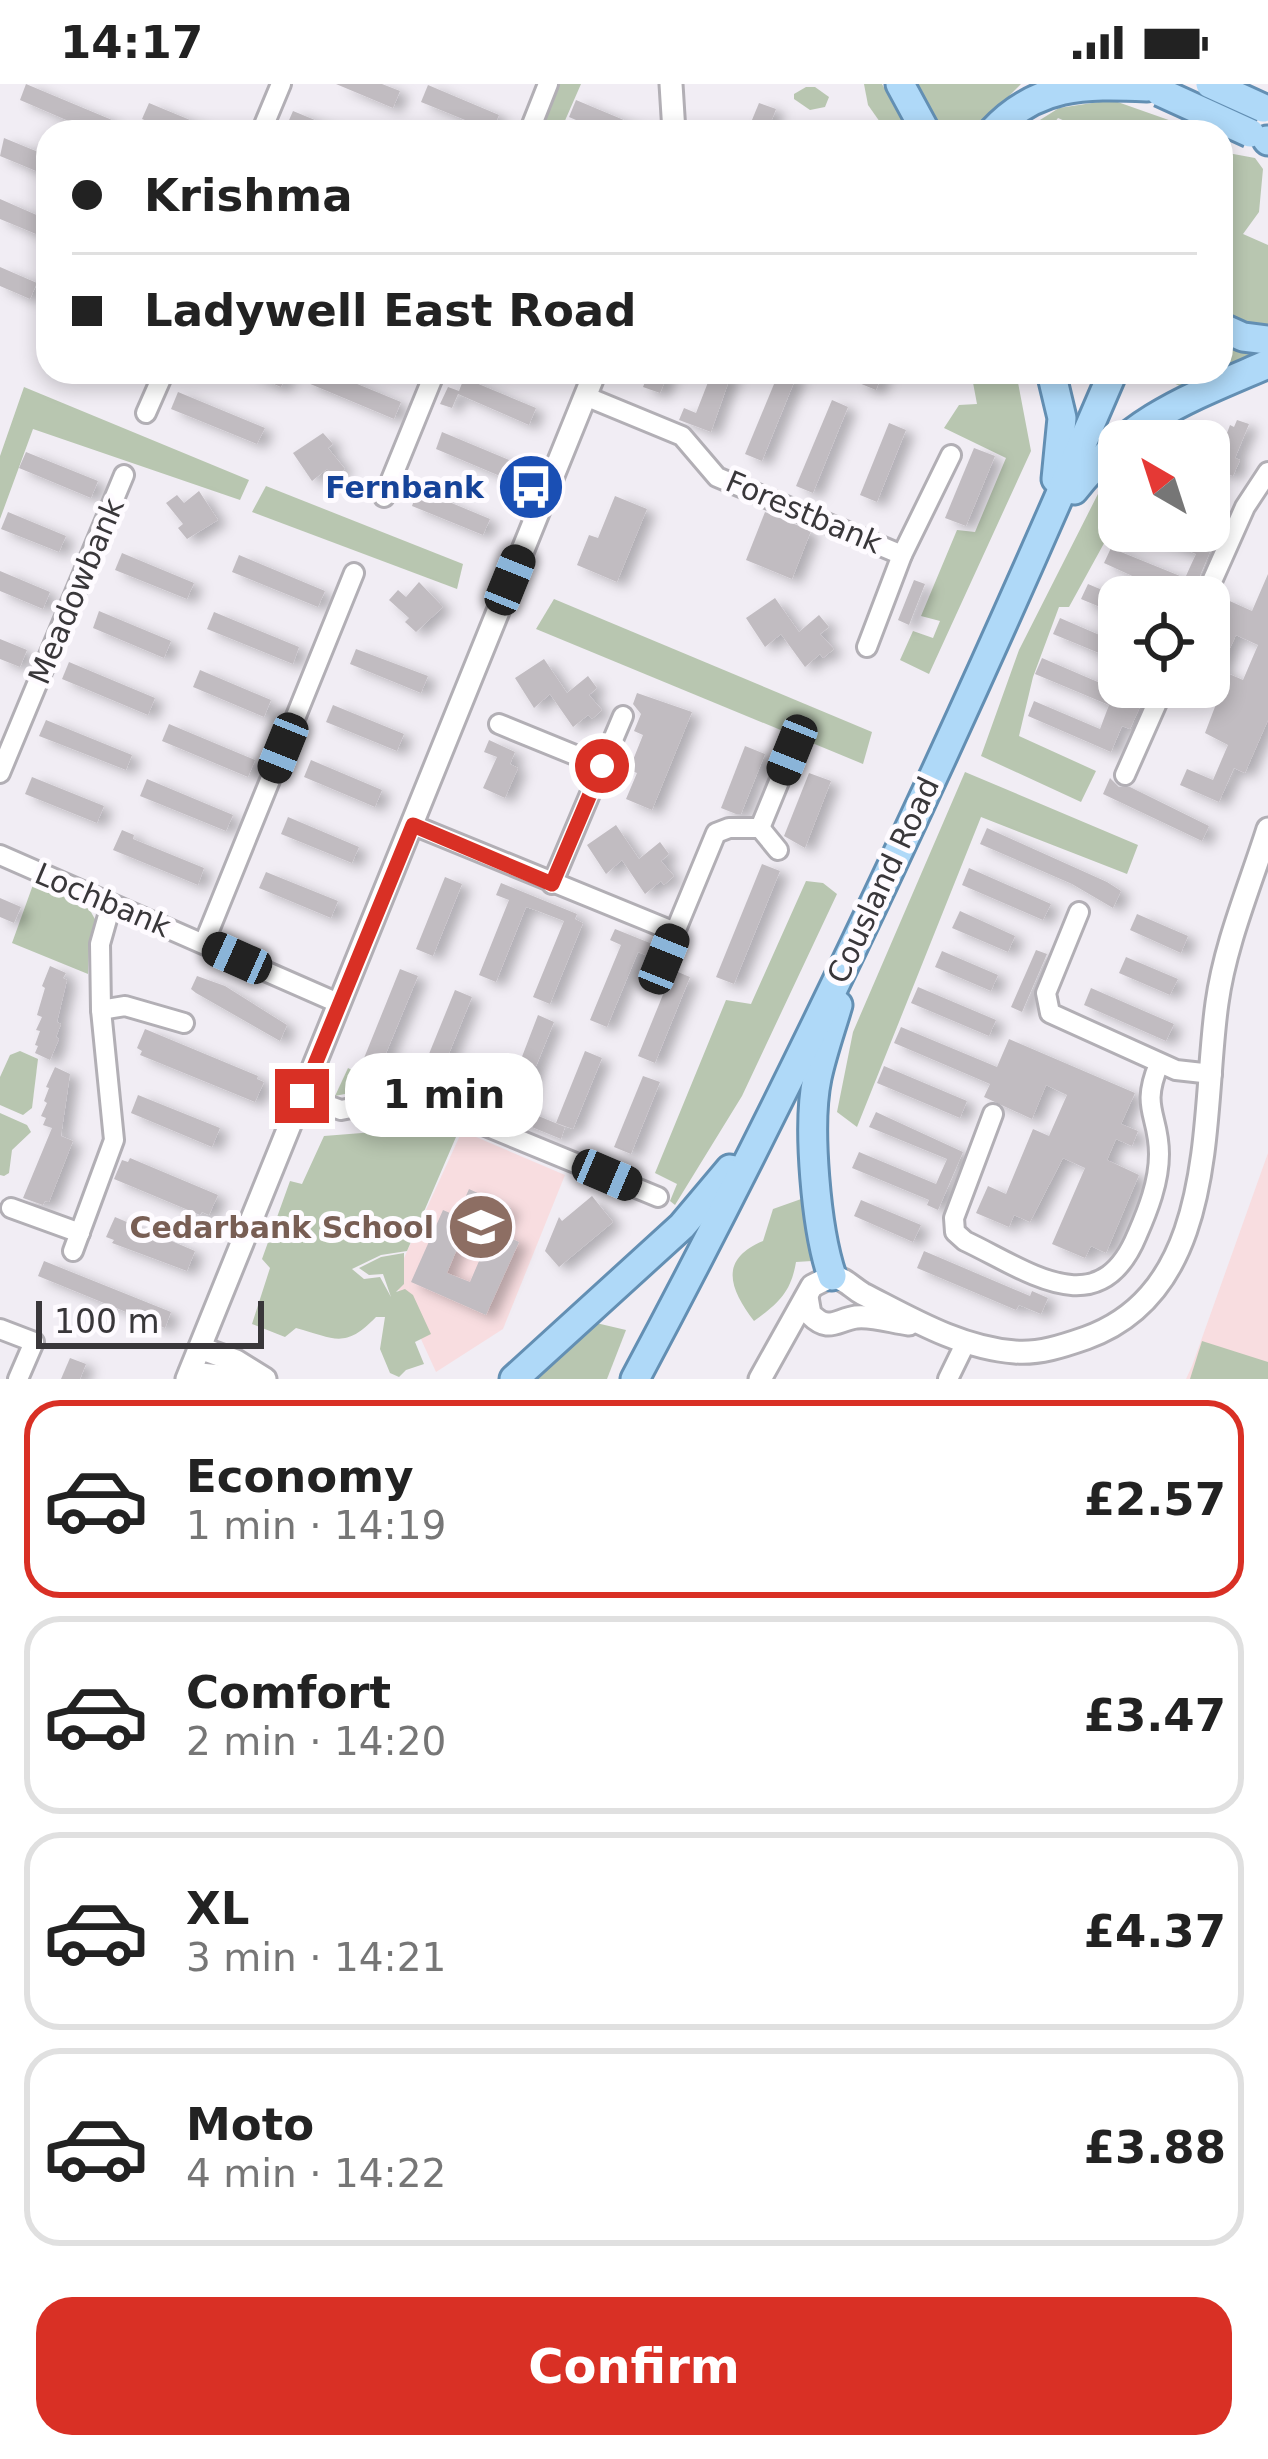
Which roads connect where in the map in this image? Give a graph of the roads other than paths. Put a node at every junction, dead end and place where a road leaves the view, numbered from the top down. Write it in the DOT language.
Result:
graph roads {
  1 [pos="280,84"];
  2 [pos="548,84"];
  3 [pos="671,84"];
  4 [pos="900,84"];
  5 [pos="1210,84"];
  6 [pos="1236,84"];
  7 [pos="1149,88"];
  8 [pos="266,120"];
  9 [pos="534,120"];
  10 [pos="673,120"];
  11 [pos="920,120"];
  12 [pos="1004,120"];
  13 [pos="1221,120"];
  14 [pos="1264,129"];
  15 [pos="1233,332"];
  16 [pos="1268,340"];
  17 [pos="1268,364"];
  18 [pos="1233,380"];
  19 [pos="156,384"];
  20 [pos="430,384"];
  21 [pos="590,384"];
  22 [pos="1054,384"];
  23 [pos="1108,384"];
  24 [pos="1223,384"];
  25 [pos="585,396"];
  26 [pos="145,401"];
  27 [pos="951,455"];
  28 [pos="1268,472"];
  29 [pos="124,475"];
  30 [pos="384,497"];
  31 [pos="902,555"];
  32 [pos="1031,563"];
  33 [pos="354,573"];
  34 [pos="1214,576"];
  35 [pos="867,646"];
  36 [pos="1155,708"];
  37 [pos="623,716"];
  38 [pos="499,724"];
  39 [pos="792,750"];
  40 [pos="602,766"];
  41 [pos="0,772"];
  42 [pos="1125,775"];
  43 [pos="413,825"];
  44 [pos="760,828"];
  45 [pos="1268,829"];
  46 [pos="778,850"];
  47 [pos="0,855"];
  48 [pos="552,884"];
  49 [pos="111,905"];
  50 [pos="1079,912"];
  51 [pos="863,920"];
  52 [pos="675,932"];
  53 [pos="204,943"];
  54 [pos="664,959"];
  55 [pos="338,1004"];
  56 [pos="101,1010"];
  57 [pos="184,1023"];
  58 [pos="1159,1064"];
  59 [pos="1212,1074"];
  60 [pos="302,1096"];
  61 [pos="993,1114"];
  62 [pos="761,1132"];
  63 [pos="658,1197"];
  64 [pos="11,1208"];
  65 [pos="843,1283"];
  66 [pos="807,1297"];
  67 [pos="852,1317"];
  68 [pos="816,1321"];
  69 [pos="927,1326"];
  70 [pos="0,1329"];
  71 [pos="966,1342"];
  72 [pos="200,1348"];
  73 [pos="779,1349"];
  74 [pos="188,1376"];
  75 [pos="18,1379"];
  76 [pos="250,1379"];
  77 [pos="265,1379"];
  78 [pos="514,1379"];
  79 [pos="635,1379"];
  80 [pos="760,1379"];
  81 [pos="948,1379"];
  1 -- 8 [label="street"];
  2 -- 9 [label="street"];
  3 -- 10 [label="street"];
  4 -- 11 [label="main road"];
  5 -- 14 [label="main road, bridge"];
  6 -- 13 [label="main road"];
  7 -- 12 [label="main road"];
  7 -- 14 [label="main road, bridge"];
  15 -- 16 [label="main road"];
  17 -- 18 [label="main road"];
  19 -- 26 [label="street"];
  20 -- 30 [label="street"];
  21 -- 25 [label="street"];
  22 -- 32 [label="main road"];
  23 -- 32 [label="main road, Cousland Road"];
  24 -- 32 [label="main road"];
  25 -- 31 [label="street, Forestbank"];
  25 -- 43 [label="street"];
  27 -- 31 [label="street, Forestbank"];
  28 -- 34 [label="street"];
  29 -- 41 [label="street, Meadowbank"];
  31 -- 35 [label="street, Forestbank"];
  32 -- 51 [label="main road, Cousland Road"];
  33 -- 53 [label="street"];
  36 -- 42 [label="street"];
  37 -- 40 [label="street"];
  38 -- 40 [label="street"];
  39 -- 44 [label="street"];
  40 -- 48 [label="street"];
  43 -- 48 [label="street"];
  43 -- 55 [label="street"];
  44 -- 46 [label="street"];
  44 -- 52 [label="street"];
  45 -- 59 [label="street"];
  47 -- 49 [label="street, Lochbank"];
  48 -- 52 [label="street"];
  49 -- 53 [label="street, Lochbank"];
  49 -- 56 [label="street"];
  50 -- 58 [label="street"];
  51 -- 62 [label="main road, Cousland Road"];
  51 -- 65 [label="main road"];
  52 -- 54 [label="street"];
  53 -- 55 [label="street, Lochbank"];
  55 -- 60 [label="street"];
  56 -- 57 [label="street"];
  56 -- 64 [label="street"];
  58 -- 59 [label="street"];
  58 -- 61 [label="street"];
  59 -- 71 [label="street"];
  60 -- 63 [label="street"];
  60 -- 72 [label="street"];
  62 -- 78 [label="main road"];
  62 -- 79 [label="main road, Cousland Road"];
  65 -- 66 [label="street"];
  65 -- 67 [label="street"];
  65 -- 69 [label="street"];
  66 -- 68 [label="street"];
  66 -- 73 [label="street"];
  67 -- 68 [label="street"];
  67 -- 69 [label="street"];
  68 -- 73 [label="street"];
  69 -- 71 [label="street"];
  70 -- 75 [label="street"];
  71 -- 81 [label="street"];
  72 -- 74 [label="street"];
  72 -- 77 [label="street"];
  73 -- 80 [label="street"];
  74 -- 76 [label="street"];
}
